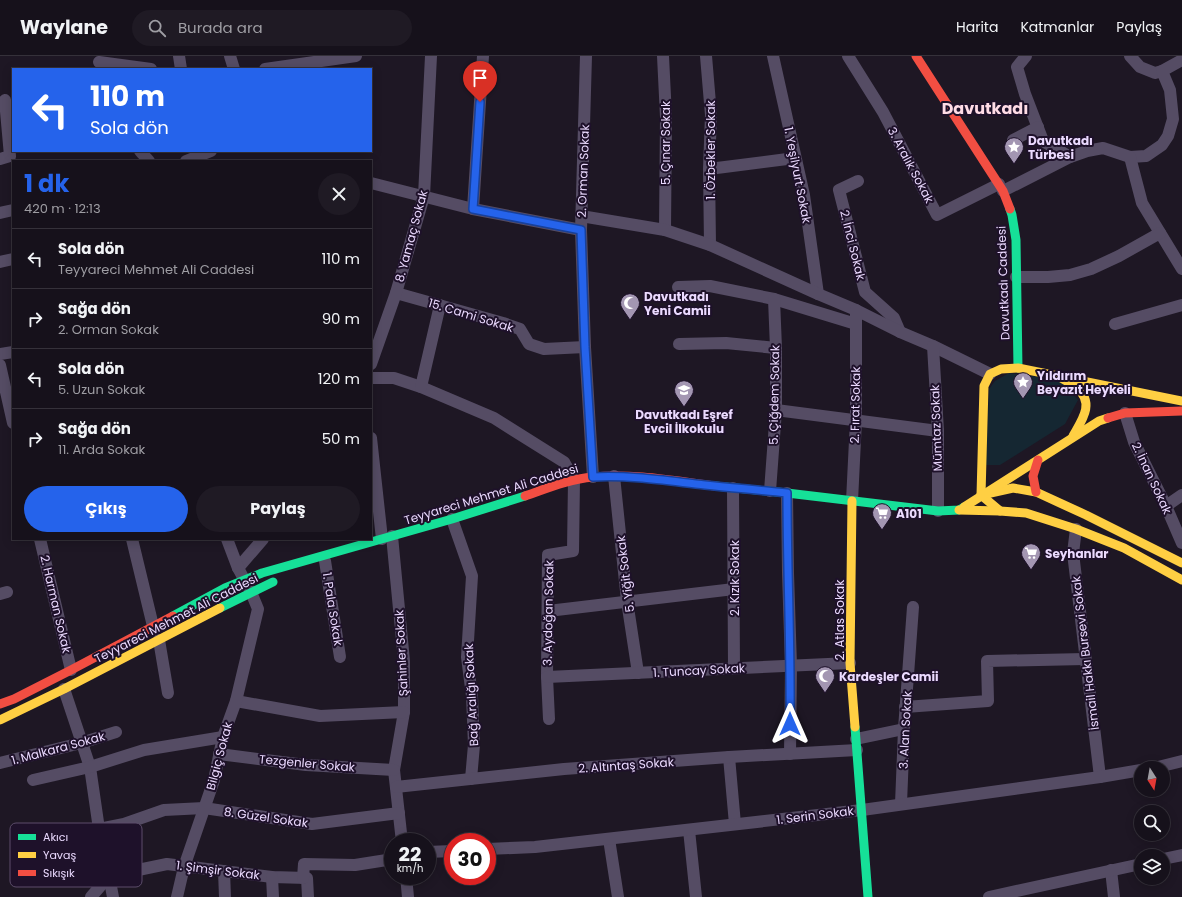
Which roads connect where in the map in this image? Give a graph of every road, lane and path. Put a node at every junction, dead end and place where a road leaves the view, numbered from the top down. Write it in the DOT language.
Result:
graph roads {
  1 [pos="179,56"];
  2 [pos="230,56"];
  3 [pos="356,56"];
  4 [pos="431,56"];
  5 [pos="483,56"];
  6 [pos="586,56"];
  7 [pos="663,56"];
  8 [pos="706,56"];
  9 [pos="773,56"];
  10 [pos="848,56"];
  11 [pos="916,56"];
  12 [pos="1026,56"];
  13 [pos="1130,56"];
  14 [pos="1182,60"];
  15 [pos="97,62"];
  16 [pos="143,68"];
  17 [pos="181,68"];
  18 [pos="234,68"];
  19 [pos="272,68"];
  20 [pos="1162,71"];
  21 [pos="6,100"];
  22 [pos="1038,127"];
  23 [pos="1013,140"];
  24 [pos="141,152"];
  25 [pos="208,152"];
  26 [pos="1070,157"];
  27 [pos="1130,157"];
  28 [pos="795,158"];
  29 [pos="0,159"];
  30 [pos="148,160"];
  31 [pos="188,160"];
  32 [pos="709,169"];
  33 [pos="858,181"];
  34 [pos="372,183"];
  35 [pos="1001,188"];
  36 [pos="424,196"];
  37 [pos="473,209"];
  38 [pos="12,210"];
  39 [pos="0,213"];
  40 [pos="581,216"];
  41 [pos="581,230"];
  42 [pos="665,230"];
  43 [pos="1160,233"];
  44 [pos="710,245"];
  45 [pos="12,259"];
  46 [pos="0,262"];
  47 [pos="1182,269"];
  48 [pos="1016,277"];
  49 [pos="678,287"];
  50 [pos="396,293"];
  51 [pos="818,294"];
  52 [pos="774,299"];
  53 [pos="1182,304"];
  54 [pos="440,305"];
  55 [pos="856,310"];
  56 [pos="856,324"];
  57 [pos="1115,324"];
  58 [pos="900,332"];
  59 [pos="679,344"];
  60 [pos="933,346"];
  61 [pos="585,347"];
  62 [pos="776,348"];
  63 [pos="12,352"];
  64 [pos="0,354"];
  65 [pos="372,361"];
  66 [pos="0,365"];
  67 [pos="1018,368"];
  68 [pos="990,374"];
  69 [pos="1057,375"];
  70 [pos="372,378"];
  71 [pos="421,387"];
  72 [pos="1182,401"];
  73 [pos="776,410"];
  74 [pos="1182,412"];
  75 [pos="1125,413"];
  76 [pos="12,417"];
  77 [pos="856,420"];
  78 [pos="938,431"];
  79 [pos="1073,438"];
  80 [pos="372,444"];
  81 [pos="1038,460"];
  82 [pos="614,476"];
  83 [pos="593,477"];
  84 [pos="574,480"];
  85 [pos="733,488"];
  86 [pos="770,491"];
  87 [pos="1036,492"];
  88 [pos="787,493"];
  89 [pos="981,495"];
  90 [pos="1182,495"];
  91 [pos="852,501"];
  92 [pos="1166,506"];
  93 [pos="959,510"];
  94 [pos="938,511"];
  95 [pos="1000,511"];
  96 [pos="452,519"];
  97 [pos="1076,529"];
  98 [pos="387,537"];
  99 [pos="40,540"];
  100 [pos="132,540"];
  101 [pos="227,540"];
  102 [pos="262,540"];
  103 [pos="1182,543"];
  104 [pos="365,544"];
  105 [pos="325,561"];
  106 [pos="1182,563"];
  107 [pos="238,568"];
  108 [pos="298,572"];
  109 [pos="285,578"];
  110 [pos="244,580"];
  111 [pos="1182,580"];
  112 [pos="734,589"];
  113 [pos="251,592"];
  114 [pos="627,601"];
  115 [pos="913,607"];
  116 [pos="548,611"];
  117 [pos="153,626"];
  118 [pos="159,640"];
  119 [pos="340,657"];
  120 [pos="1085,659"];
  121 [pos="850,663"];
  122 [pos="791,666"];
  123 [pos="734,668"];
  124 [pos="72,670"];
  125 [pos="638,673"];
  126 [pos="547,677"];
  127 [pos="64,689"];
  128 [pos="168,693"];
  129 [pos="236,701"];
  130 [pos="0,704"];
  131 [pos="906,707"];
  132 [pos="404,712"];
  133 [pos="549,719"];
  134 [pos="0,720"];
  135 [pos="904,729"];
  136 [pos="116,732"];
  137 [pos="223,737"];
  138 [pos="81,743"];
  139 [pos="856,744"];
  140 [pos="219,754"];
  141 [pos="790,754"];
  142 [pos="729,757"];
  143 [pos="1182,761"];
  144 [pos="0,763"];
  145 [pos="1170,764"];
  146 [pos="90,767"];
  147 [pos="394,770"];
  148 [pos="1134,771"];
  149 [pos="1100,777"];
  150 [pos="472,779"];
  151 [pos="33,780"];
  152 [pos="396,787"];
  153 [pos="901,804"];
  154 [pos="204,808"];
  155 [pos="862,810"];
  156 [pos="399,814"];
  157 [pos="98,823"];
  158 [pos="127,823"];
  159 [pos="735,824"];
  160 [pos="689,830"];
  161 [pos="401,833"];
  162 [pos="609,839"];
  163 [pos="496,849"];
  164 [pos="1182,855"];
  165 [pos="1170,858"];
  166 [pos="384,860"];
  167 [pos="1134,865"];
  168 [pos="184,867"];
  169 [pos="142,869"];
  170 [pos="1111,870"];
  171 [pos="224,871"];
  172 [pos="272,877"];
  173 [pos="305,878"];
  174 [pos="407,885"];
  175 [pos="100,887"];
  176 [pos="111,887"];
  177 [pos="91,897"];
  178 [pos="113,897"];
  179 [pos="177,897"];
  180 [pos="225,897"];
  181 [pos="273,897"];
  182 [pos="308,897"];
  183 [pos="408,897"];
  184 [pos="618,897"];
  185 [pos="696,897"];
  186 [pos="868,897"];
  187 [pos="989,897"];
  188 [pos="1114,897"];
  1 -- 17 [label="street"];
  2 -- 18 [label="street"];
  3 -- 19 [label="street"];
  4 -- 36 [label="street, 8. Yamaç Sokak"];
  5 -- 37 [label="street"];
  6 -- 40 [label="street, 2. Orman Sokak"];
  7 -- 42 [label="street, 5. Çınar Sokak"];
  8 -- 32 [label="street, 1. Özbekler Sokak"];
  9 -- 28 [label="street, 1. Yeşilyurt Sokak"];
  10 -- 35 [label="street, 3. Aralık Sokak"];
  11 -- 35 [label="main road, Davutkadı Caddesi"];
  12 -- 22 [label="street"];
  13 -- 20 [label="street"];
  14 -- 20 [label="street"];
  15 -- 16 [label="street"];
  20 -- 27 [label="street"];
  21 -- 29 [label="street"];
  22 -- 23 [label="street"];
  22 -- 26 [label="street"];
  24 -- 30 [label="street"];
  25 -- 31 [label="street"];
  26 -- 27 [label="street"];
  26 -- 35 [label="street"];
  27 -- 43 [label="street"];
  28 -- 32 [label="street"];
  28 -- 51 [label="street, 1. Yeşilyurt Sokak"];
  32 -- 44 [label="street, 1. Özbekler Sokak"];
  33 -- 58 [label="street, 2. İnci Sokak"];
  34 -- 36 [label="street"];
  35 -- 48 [label="main road, Davutkadı Caddesi"];
  36 -- 37 [label="street"];
  36 -- 50 [label="street, 8. Yamaç Sokak"];
  37 -- 41 [label="street"];
  38 -- 39 [label="street"];
  40 -- 41 [label="street, 2. Orman Sokak"];
  40 -- 42 [label="street"];
  41 -- 61 [label="street, 2. Orman Sokak"];
  42 -- 44 [label="street"];
  43 -- 47 [label="street"];
  43 -- 48 [label="street"];
  44 -- 51 [label="street"];
  45 -- 46 [label="street"];
  48 -- 67 [label="main road, Davutkadı Caddesi"];
  49 -- 52 [label="street"];
  50 -- 54 [label="street, 15. Cami Sokak"];
  50 -- 65 [label="street, 8. Yamaç Sokak"];
  51 -- 55 [label="street"];
  52 -- 56 [label="street"];
  52 -- 62 [label="street, 5. Çiğdem Sokak"];
  53 -- 57 [label="street"];
  54 -- 61 [label="street, 15. Cami Sokak"];
  54 -- 71 [label="street"];
  55 -- 56 [label="street, 2. Fırat Sokak"];
  55 -- 58 [label="street"];
  56 -- 77 [label="street, 2. Fırat Sokak"];
  58 -- 60 [label="street"];
  59 -- 62 [label="street"];
  60 -- 68 [label="street"];
  60 -- 78 [label="street, Mümtaz Sokak"];
  61 -- 83 [label="street, 2. Orman Sokak"];
  62 -- 73 [label="street, 5. Çiğdem Sokak"];
  63 -- 64 [label="street"];
  66 -- 76 [label="street"];
  67 -- 68 [label="main road"];
  67 -- 69 [label="main road"];
  68 -- 89 [label="main road"];
  69 -- 72 [label="main road"];
  69 -- 79 [label="main road"];
  70 -- 71 [label="street"];
  71 -- 84 [label="street"];
  73 -- 77 [label="street"];
  73 -- 86 [label="street, 5. Çiğdem Sokak"];
  74 -- 75 [label="main road"];
  75 -- 79 [label="main road"];
  75 -- 92 [label="street, 2. İnan Sokak"];
  77 -- 78 [label="street"];
  77 -- 91 [label="street, 2. Fırat Sokak"];
  78 -- 94 [label="street, Mümtaz Sokak"];
  79 -- 81 [label="main road"];
  80 -- 98 [label="street, Şahinler Sokak"];
  81 -- 87 [label="main road"];
  81 -- 89 [label="main road"];
  82 -- 83 [label="main road, Teyyareci Mehmet Ali Caddesi"];
  82 -- 85 [label="main road, Teyyareci Mehmet Ali Caddesi"];
  82 -- 114 [label="street, 5. Yiğit Sokak"];
  83 -- 84 [label="main road, Teyyareci Mehmet Ali Caddesi"];
  84 -- 96 [label="main road, Teyyareci Mehmet Ali Caddesi"];
  84 -- 116 [label="street, 3. Aydoğan Sokak"];
  85 -- 86 [label="main road, Teyyareci Mehmet Ali Caddesi"];
  85 -- 112 [label="street, 2. Kızık Sokak"];
  86 -- 88 [label="main road, Teyyareci Mehmet Ali Caddesi"];
  87 -- 89 [label="main road"];
  87 -- 106 [label="main road"];
  88 -- 91 [label="main road, Teyyareci Mehmet Ali Caddesi"];
  88 -- 122 [label="street"];
  89 -- 93 [label="main road"];
  89 -- 95 [label="main road"];
  90 -- 92 [label="street"];
  91 -- 94 [label="main road, Teyyareci Mehmet Ali Caddesi"];
  91 -- 121 [label="main road, 2. Atlas Sokak"];
  92 -- 103 [label="street, 2. İnan Sokak"];
  93 -- 94 [label="main road, Teyyareci Mehmet Ali Caddesi"];
  93 -- 95 [label="main road, Teyyareci Mehmet Ali Caddesi"];
  95 -- 97 [label="main road, Teyyareci Mehmet Ali Caddesi"];
  96 -- 98 [label="main road, Teyyareci Mehmet Ali Caddesi"];
  96 -- 150 [label="street, Bağ Aralığı Sokak"];
  97 -- 111 [label="main road, Teyyareci Mehmet Ali Caddesi"];
  97 -- 120 [label="street, İsmail Hakkı Bursevi Sokak"];
  98 -- 104 [label="main road, Teyyareci Mehmet Ali Caddesi"];
  98 -- 132 [label="street, Şahinler Sokak"];
  99 -- 124 [label="street, 2. Harman Sokak"];
  100 -- 117 [label="street"];
  101 -- 107 [label="street, Bilgiç Sokak"];
  102 -- 107 [label="street"];
  104 -- 105 [label="main road, Teyyareci Mehmet Ali Caddesi"];
  104 -- 110 [label="main road, Teyyareci Mehmet Ali Caddesi"];
  105 -- 108 [label="main road, Teyyareci Mehmet Ali Caddesi"];
  105 -- 119 [label="street, 1. Pala Sokak"];
  107 -- 110 [label="street, Bilgiç Sokak"];
  109 -- 113 [label="main road, Teyyareci Mehmet Ali Caddesi"];
  110 -- 113 [label="street, Bilgiç Sokak"];
  110 -- 117 [label="main road, Teyyareci Mehmet Ali Caddesi"];
  112 -- 114 [label="street"];
  112 -- 123 [label="street, 2. Kızık Sokak"];
  113 -- 118 [label="main road, Teyyareci Mehmet Ali Caddesi"];
  113 -- 129 [label="street, Bilgiç Sokak"];
  114 -- 116 [label="street"];
  114 -- 125 [label="street, 5. Yiğit Sokak"];
  115 -- 131 [label="street, 3. Alan Sokak"];
  116 -- 126 [label="street, 3. Aydoğan Sokak"];
  117 -- 124 [label="main road, Teyyareci Mehmet Ali Caddesi"];
  118 -- 127 [label="main road, Teyyareci Mehmet Ali Caddesi"];
  118 -- 128 [label="street"];
  120 -- 131 [label="street"];
  120 -- 149 [label="street, İsmail Hakkı Bursevi Sokak"];
  121 -- 122 [label="street, 1. Tuncay Sokak"];
  121 -- 139 [label="main road, 2. Atlas Sokak"];
  122 -- 123 [label="street, 1. Tuncay Sokak"];
  122 -- 141 [label="street"];
  123 -- 125 [label="street, 1. Tuncay Sokak"];
  124 -- 130 [label="main road, Teyyareci Mehmet Ali Caddesi"];
  125 -- 126 [label="street, 1. Tuncay Sokak"];
  126 -- 133 [label="street, 3. Aydoğan Sokak"];
  127 -- 134 [label="main road, Teyyareci Mehmet Ali Caddesi"];
  127 -- 138 [label="street"];
  129 -- 132 [label="street"];
  129 -- 137 [label="street, Bilgiç Sokak"];
  131 -- 135 [label="street, 3. Alan Sokak"];
  132 -- 147 [label="street, Şahinler Sokak"];
  135 -- 139 [label="street, 2. Altıntaş Sokak"];
  135 -- 153 [label="street, 3. Alan Sokak"];
  136 -- 138 [label="street, 1. Malkara Sokak"];
  137 -- 140 [label="street, Bilgiç Sokak"];
  137 -- 146 [label="street"];
  138 -- 144 [label="street, 1. Malkara Sokak"];
  138 -- 146 [label="street"];
  139 -- 141 [label="street, 2. Altıntaş Sokak"];
  139 -- 155 [label="main road, 2. Atlas Sokak"];
  140 -- 147 [label="street, Tezgenler Sokak"];
  140 -- 154 [label="street, Bilgiç Sokak"];
  141 -- 142 [label="street, 2. Altıntaş Sokak"];
  142 -- 150 [label="street, 2. Altıntaş Sokak"];
  142 -- 159 [label="street"];
  143 -- 145 [label="street"];
  146 -- 151 [label="street"];
  146 -- 157 [label="street"];
  147 -- 152 [label="street, Şahinler Sokak"];
  148 -- 149 [label="street, 1. Serin Sokak"];
  149 -- 153 [label="street, 1. Serin Sokak"];
  150 -- 152 [label="street, 2. Altıntaş Sokak"];
  152 -- 156 [label="street, Şahinler Sokak"];
  153 -- 155 [label="street, 1. Serin Sokak"];
  154 -- 156 [label="street, 8. Güzel Sokak"];
  154 -- 158 [label="street, 8. Güzel Sokak"];
  154 -- 168 [label="street, Bilgiç Sokak"];
  155 -- 159 [label="street, 1. Serin Sokak"];
  155 -- 186 [label="main road, 2. Atlas Sokak"];
  156 -- 161 [label="street, Şahinler Sokak"];
  159 -- 160 [label="street, 1. Serin Sokak"];
  160 -- 162 [label="street, 1. Serin Sokak"];
  160 -- 185 [label="street"];
  162 -- 163 [label="street, 1. Serin Sokak"];
  162 -- 184 [label="street"];
  164 -- 165 [label="street"];
  166 -- 173 [label="street"];
  167 -- 170 [label="street"];
  168 -- 169 [label="street, 1. Şimşir Sokak"];
  168 -- 171 [label="street, 1. Şimşir Sokak"];
  168 -- 179 [label="street, Bilgiç Sokak"];
  170 -- 187 [label="street"];
  170 -- 188 [label="street"];
  171 -- 172 [label="street, 1. Şimşir Sokak"];
  171 -- 180 [label="street"];
  172 -- 173 [label="street, 1. Şimşir Sokak"];
  172 -- 181 [label="street"];
  173 -- 182 [label="street"];
  174 -- 183 [label="street"];
  175 -- 177 [label="street"];
  176 -- 178 [label="street"];
}
